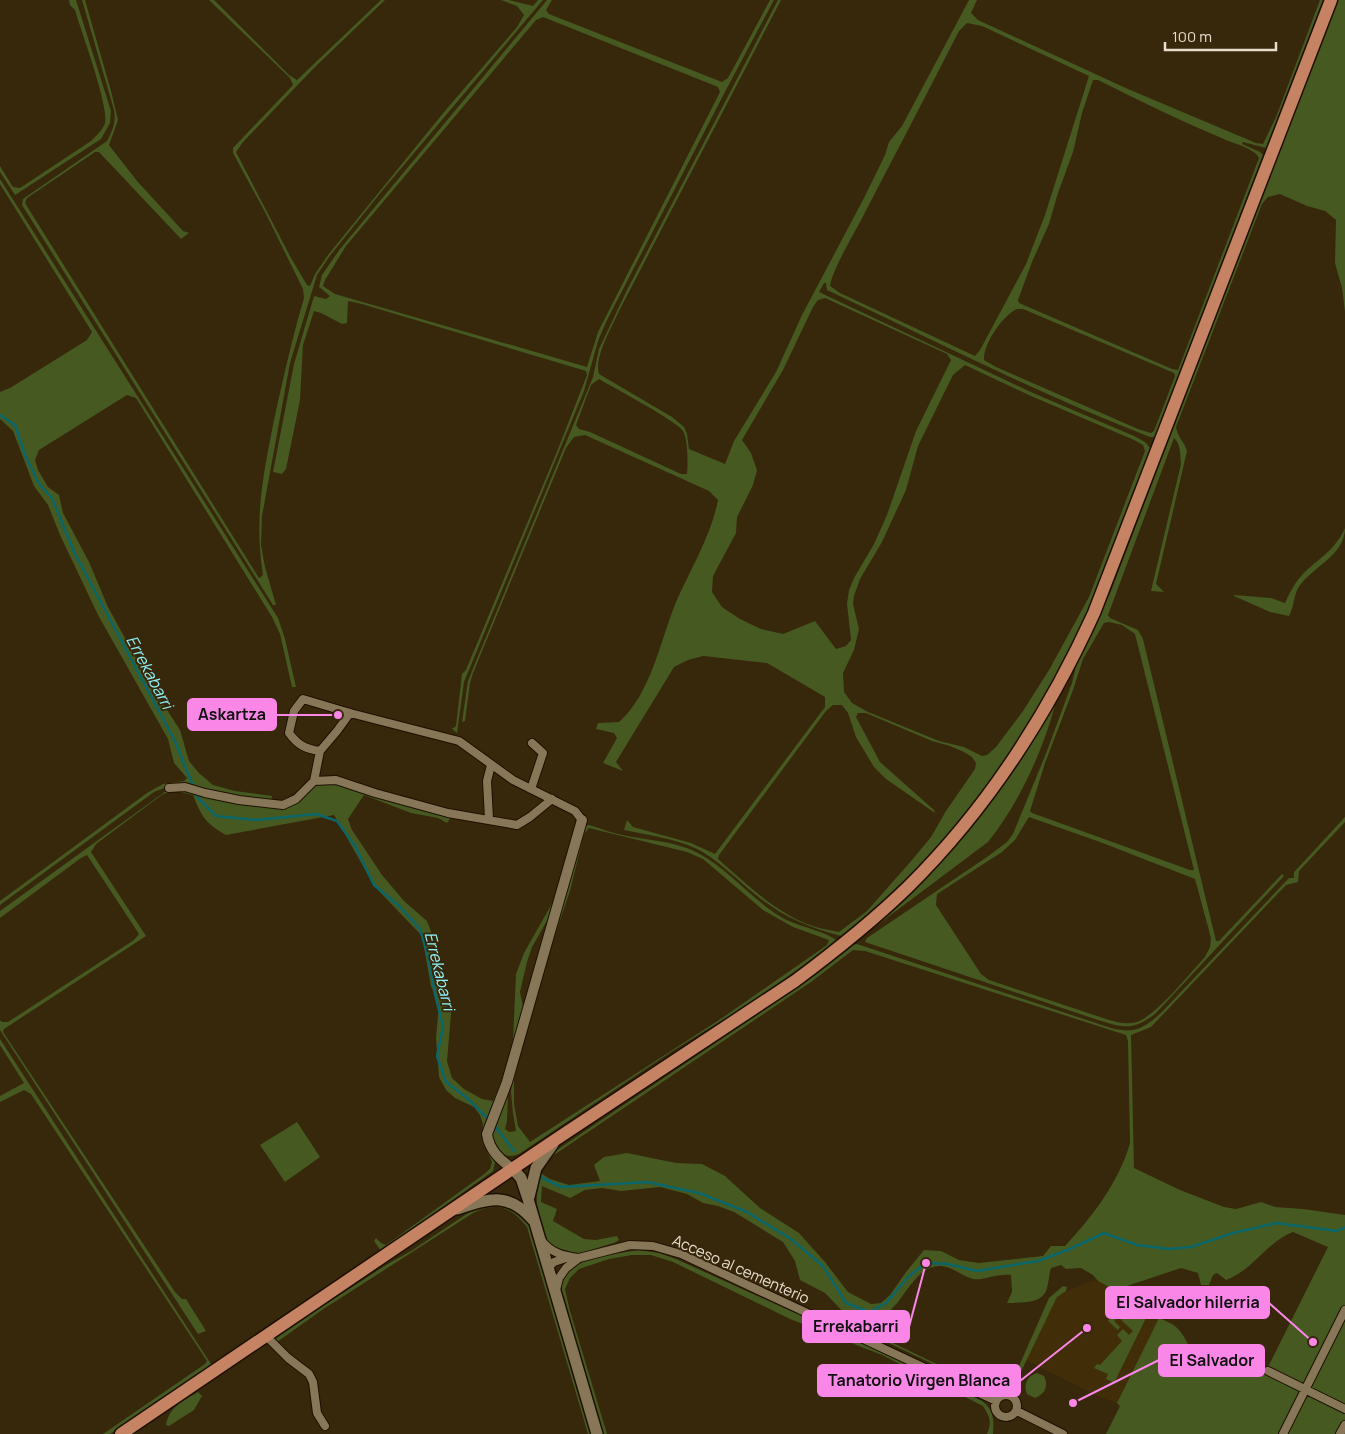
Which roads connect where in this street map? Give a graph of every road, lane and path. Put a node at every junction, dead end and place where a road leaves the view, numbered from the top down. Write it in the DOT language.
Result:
graph roads {
  1 [pos="1330,0"];
  2 [pos="350,713"];
  3 [pos="532,743"];
  4 [pos="320,751"];
  5 [pos="491,765"];
  6 [pos="314,781"];
  7 [pos="169,788"];
  8 [pos="531,789"];
  9 [pos="552,799"];
  10 [pos="489,819"];
  11 [pos="582,820"];
  12 [pos="558,1138"];
  13 [pos="513,1169"];
  14 [pos="524,1186"];
  15 [pos="528,1198"];
  16 [pos="506,1200"];
  17 [pos="453,1210"];
  18 [pos="536,1224"];
  19 [pos="540,1239"];
  20 [pos="570,1261"];
  21 [pos="549,1267"];
  22 [pos="556,1292"];
  23 [pos="1345,1310"];
  24 [pos="267,1337"];
  25 [pos="1268,1370"];
  26 [pos="1306,1389"];
  27 [pos="996,1401"];
  28 [pos="1345,1409"];
  29 [pos="1017,1411"];
  30 [pos="1345,1425"];
  31 [pos="325,1426"];
  32 [pos="121,1434"];
  33 [pos="597,1434"];
  34 [pos="1063,1434"];
  35 [pos="1283,1434"];
  36 [pos="1340,1434"];
  1 -- 12 [label="main road"];
  2 -- 4 [label="street"];
  2 -- 4 [label="street"];
  2 -- 5 [label="street"];
  3 -- 8 [label="street"];
  4 -- 6 [label="street"];
  5 -- 8 [label="street"];
  5 -- 10 [label="street"];
  6 -- 7 [label="street"];
  6 -- 10 [label="street"];
  8 -- 9 [label="street"];
  9 -- 10 [label="street"];
  9 -- 11 [label="street"];
  11 -- 13 [label="street"];
  12 -- 13 [label="main road"];
  12 -- 15 [label="main road"];
  13 -- 14 [label="main road"];
  13 -- 17 [label="main road"];
  14 -- 15 [label="main road"];
  14 -- 16 [label="main road"];
  15 -- 18 [label="main road"];
  16 -- 17 [label="main road"];
  16 -- 18 [label="main road"];
  17 -- 24 [label="main road"];
  18 -- 19 [label="main road"];
  19 -- 20 [label="street"];
  19 -- 21 [label="main road"];
  20 -- 21 [label="street, Acceso al cementerio"];
  20 -- 22 [label="street"];
  20 -- 27 [label="street, Acceso al cementerio"];
  21 -- 22 [label="main road"];
  22 -- 33 [label="main road"];
  23 -- 26 [label="street"];
  24 -- 31 [label="street"];
  24 -- 32 [label="main road"];
  25 -- 26 [label="street"];
  26 -- 28 [label="street"];
  26 -- 35 [label="street"];
  27 -- 29 [label="street"];
  27 -- 29 [label="street"];
  29 -- 34 [label="street"];
  30 -- 36 [label="street"];
}
